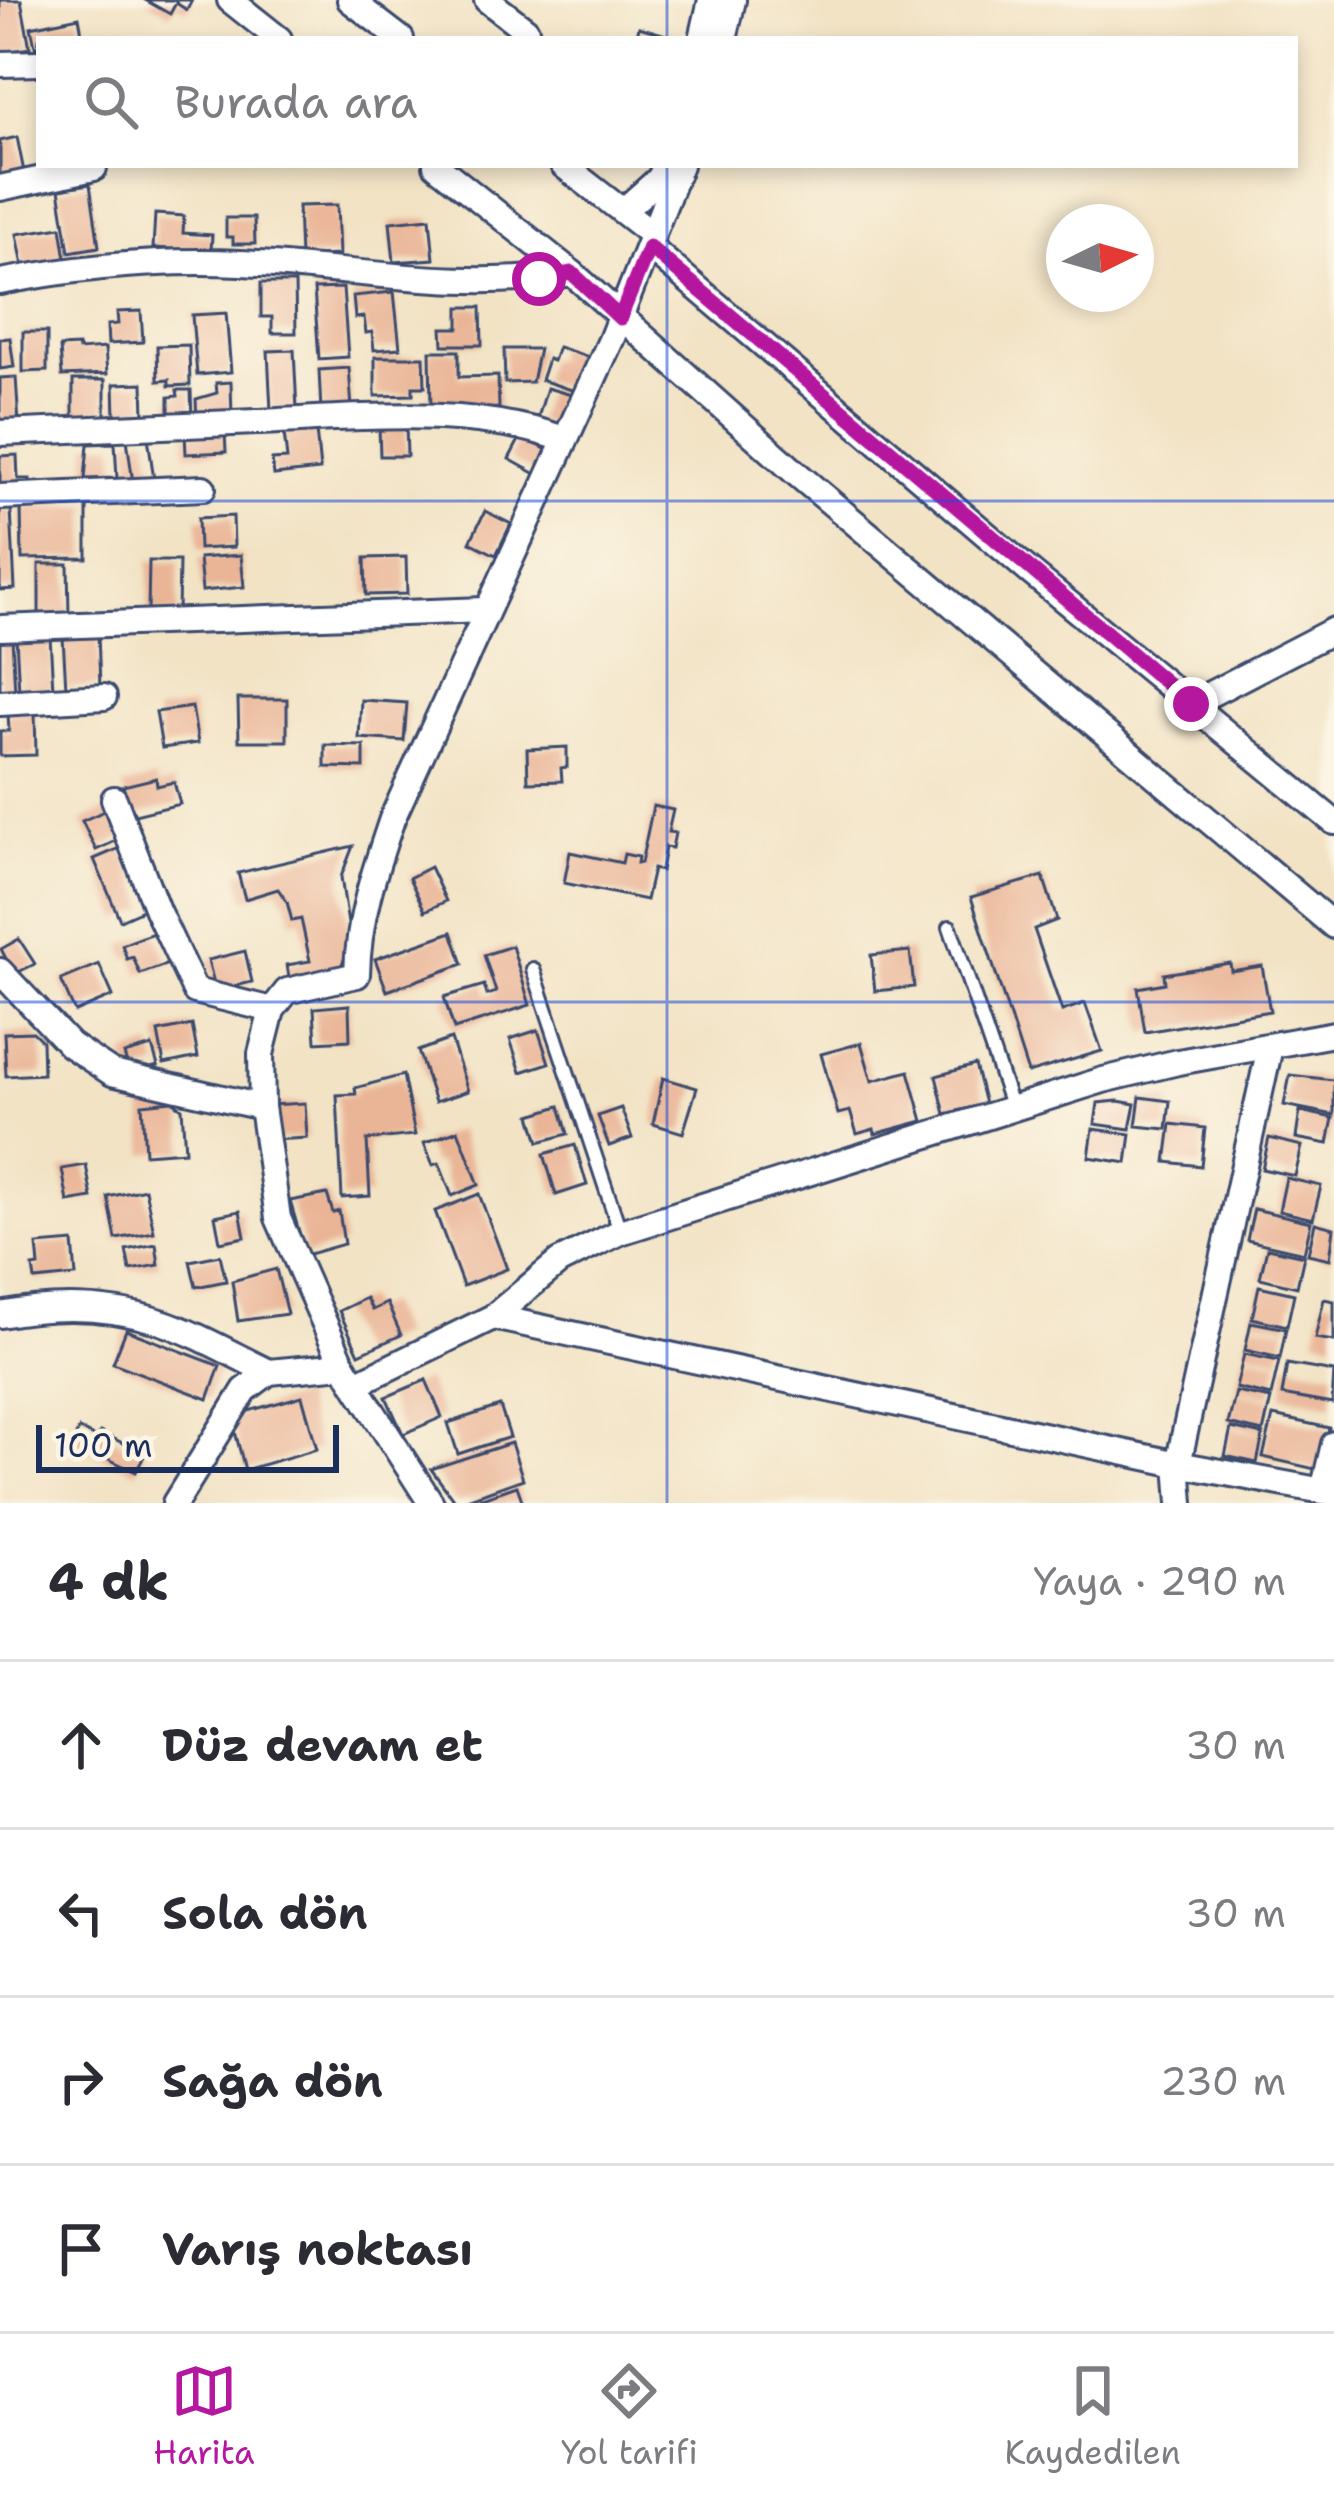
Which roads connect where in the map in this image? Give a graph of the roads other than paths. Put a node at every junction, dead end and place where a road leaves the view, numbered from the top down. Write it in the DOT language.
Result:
graph roads {
  1 [pos="230,0"];
  2 [pos="350,0"];
  3 [pos="487,0"];
  4 [pos="530,0"];
  5 [pos="711,0"];
  6 [pos="733,0"];
  7 [pos="524,34"];
  8 [pos="275,36"];
  9 [pos="397,36"];
  10 [pos="703,36"];
  11 [pos="725,36"];
  12 [pos="36,63"];
  13 [pos="0,64"];
  14 [pos="94,168"];
  15 [pos="440,168"];
  16 [pos="567,168"];
  17 [pos="663,168"];
  18 [pos="679,168"];
  19 [pos="0,188"];
  20 [pos="622,212"];
  21 [pos="651,241"];
  22 [pos="572,273"];
  23 [pos="0,282"];
  24 [pos="620,318"];
  25 [pos="0,433"];
  26 [pos="564,439"];
  27 [pos="203,488"];
  28 [pos="0,497"];
  29 [pos="485,610"];
  30 [pos="0,628"];
  31 [pos="1334,629"];
  32 [pos="104,697"];
  33 [pos="0,703"];
  34 [pos="1191,704"];
  35 [pos="114,799"];
  36 [pos="1334,822"];
  37 [pos="1334,926"];
  38 [pos="950,927"];
  39 [pos="533,969"];
  40 [pos="0,971"];
  41 [pos="272,1010"];
  42 [pos="1334,1034"];
  43 [pos="1270,1047"];
  44 [pos="262,1107"];
  45 [pos="1012,1109"];
  46 [pos="620,1232"];
  47 [pos="0,1315"];
  48 [pos="493,1317"];
  49 [pos="269,1372"];
  50 [pos="350,1375"];
  51 [pos="1334,1444"];
  52 [pos="1178,1464"];
  53 [pos="1329,1492"];
  54 [pos="176,1503"];
  55 [pos="430,1503"];
  56 [pos="1181,1503"];
  1 -- 8 [label="street"];
  2 -- 9 [label="street"];
  3 -- 7 [label="street"];
  4 -- 7 [label="street"];
  5 -- 10 [label="street"];
  6 -- 11 [label="street"];
  12 -- 13 [label="street"];
  14 -- 19 [label="street"];
  15 -- 22 [label="street"];
  16 -- 20 [label="street"];
  17 -- 20 [label="street"];
  18 -- 21 [label="street"];
  20 -- 21 [label="street"];
  21 -- 24 [label="street"];
  21 -- 34 [label="street"];
  22 -- 23 [label="street"];
  22 -- 24 [label="street"];
  24 -- 26 [label="street"];
  24 -- 37 [label="street"];
  25 -- 26 [label="street"];
  26 -- 29 [label="street"];
  27 -- 28 [label="street"];
  29 -- 30 [label="street"];
  29 -- 41 [label="street"];
  31 -- 34 [label="street"];
  32 -- 33 [label="street"];
  34 -- 36 [label="street"];
  35 -- 41 [label="street"];
  38 -- 45 [label="lane"];
  39 -- 46 [label="lane"];
  40 -- 44 [label="street"];
  41 -- 44 [label="street"];
  42 -- 43 [label="street"];
  43 -- 45 [label="street"];
  43 -- 52 [label="street"];
  44 -- 50 [label="street"];
  45 -- 46 [label="street"];
  46 -- 48 [label="street"];
  47 -- 49 [label="street"];
  48 -- 50 [label="street"];
  48 -- 52 [label="street"];
  49 -- 50 [label="street"];
  49 -- 54 [label="street"];
  50 -- 55 [label="street"];
  51 -- 53 [label="street"];
  52 -- 53 [label="street"];
  52 -- 56 [label="street"];
}
